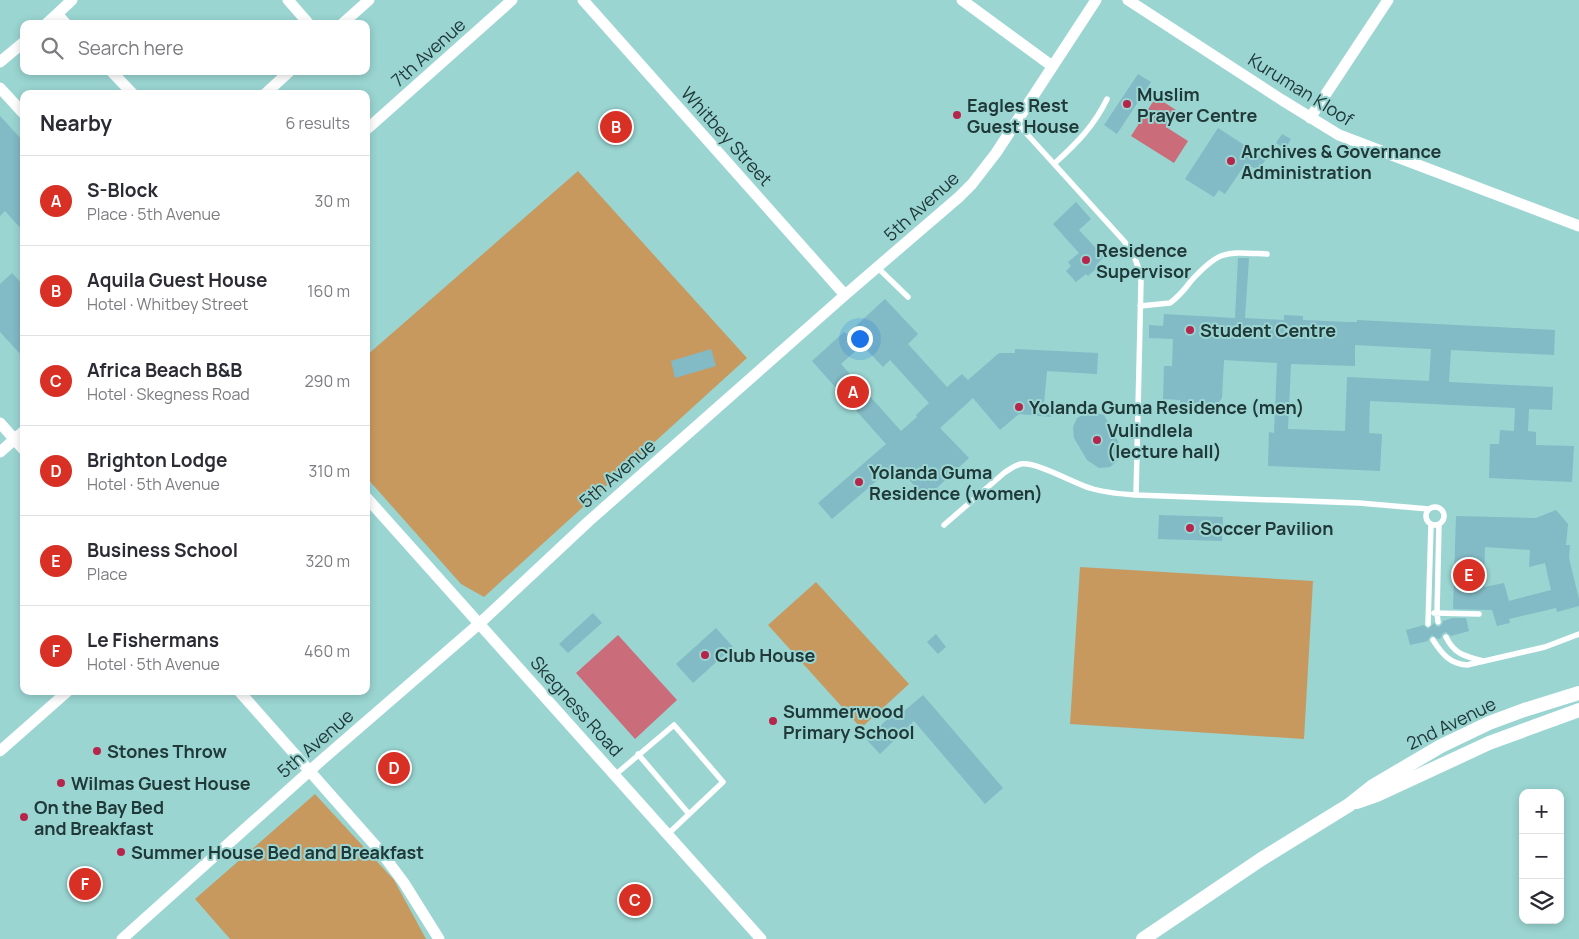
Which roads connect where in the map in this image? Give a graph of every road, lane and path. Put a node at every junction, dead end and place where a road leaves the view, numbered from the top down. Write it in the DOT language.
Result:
graph roads {
  1 [pos="72,0"];
  2 [pos="288,0"];
  3 [pos="369,0"];
  4 [pos="512,0"];
  5 [pos="583,0"];
  6 [pos="962,0"];
  7 [pos="1096,0"];
  8 [pos="1128,0"];
  9 [pos="1388,0"];
  10 [pos="57,14"];
  11 [pos="50,20"];
  12 [pos="62,20"];
  13 [pos="306,20"];
  14 [pos="346,20"];
  15 [pos="20,45"];
  16 [pos="0,62"];
  17 [pos="1052,66"];
  18 [pos="115,75"];
  19 [pos="286,75"];
  20 [pos="129,90"];
  21 [pos="269,90"];
  22 [pos="2,93"];
  23 [pos="1107,99"];
  24 [pos="20,110"];
  25 [pos="1310,118"];
  26 [pos="1016,122"];
  27 [pos="370,126"];
  28 [pos="1055,163"];
  29 [pos="1579,226"];
  30 [pos="1267,254"];
  31 [pos="878,268"];
  32 [pos="845,295"];
  33 [pos="908,297"];
  34 [pos="1140,306"];
  35 [pos="0,423"];
  36 [pos="20,434"];
  37 [pos="14,439"];
  38 [pos="20,446"];
  39 [pos="0,452"];
  40 [pos="1136,495"];
  41 [pos="370,502"];
  42 [pos="1429,509"];
  43 [pos="1431,524"];
  44 [pos="1439,524"];
  45 [pos="944,525"];
  46 [pos="1428,612"];
  47 [pos="1436,613"];
  48 [pos="1479,614"];
  49 [pos="1438,622"];
  50 [pos="480,623"];
  51 [pos="1428,624"];
  52 [pos="1579,634"];
  53 [pos="1446,637"];
  54 [pos="1433,640"];
  55 [pos="1483,661"];
  56 [pos="1579,693"];
  57 [pos="63,695"];
  58 [pos="242,695"];
  59 [pos="1579,710"];
  60 [pos="1465,735"];
  61 [pos="1473,749"];
  62 [pos="0,751"];
  63 [pos="638,754"];
  64 [pos="309,771"];
  65 [pos="615,775"];
  66 [pos="1349,805"];
  67 [pos="688,814"];
  68 [pos="668,834"];
  69 [pos="122,939"];
  70 [pos="439,939"];
  71 [pos="761,939"];
  72 [pos="1143,939"];
  1 -- 10 [label="street"];
  2 -- 13 [label="street"];
  3 -- 14 [label="street"];
  4 -- 27 [label="street, 7th Avenue"];
  5 -- 32 [label="street, Whitbey Street"];
  6 -- 17 [label="street"];
  7 -- 17 [label="street, 5th Avenue"];
  8 -- 25 [label="street, Kuruman Kloof"];
  9 -- 25 [label="street"];
  10 -- 11 [label="street"];
  10 -- 12 [label="street"];
  15 -- 16 [label="street"];
  17 -- 26 [label="street, 5th Avenue"];
  18 -- 20 [label="street"];
  19 -- 21 [label="street"];
  22 -- 24 [label="street"];
  23 -- 28 [label="lane"];
  25 -- 29 [label="street, Kuruman Kloof"];
  26 -- 28 [label="lane"];
  26 -- 31 [label="street, 5th Avenue"];
  28 -- 34 [label="lane"];
  30 -- 34 [label="lane"];
  31 -- 32 [label="street, 5th Avenue"];
  31 -- 33 [label="lane"];
  32 -- 50 [label="street, 5th Avenue"];
  34 -- 40 [label="lane"];
  35 -- 37 [label="street"];
  36 -- 37 [label="street"];
  37 -- 38 [label="street"];
  37 -- 39 [label="street"];
  40 -- 42 [label="lane"];
  40 -- 45 [label="lane"];
  41 -- 50 [label="street, Skegness Road"];
  42 -- 43 [label="lane"];
  42 -- 44 [label="lane"];
  43 -- 44 [label="lane"];
  43 -- 46 [label="lane"];
  44 -- 47 [label="lane"];
  46 -- 47 [label="lane"];
  46 -- 51 [label="lane"];
  47 -- 48 [label="lane"];
  47 -- 49 [label="lane"];
  50 -- 64 [label="street, 5th Avenue"];
  50 -- 65 [label="street, Skegness Road"];
  52 -- 55 [label="lane"];
  53 -- 55 [label="lane"];
  54 -- 55 [label="lane"];
  56 -- 60 [label="street, 2nd Avenue"];
  57 -- 62 [label="street"];
  58 -- 64 [label="street"];
  59 -- 61 [label="street, 2nd Avenue"];
  60 -- 61 [label="street"];
  60 -- 66 [label="street, 2nd Avenue"];
  61 -- 66 [label="street, 2nd Avenue"];
  63 -- 65 [label="lane"];
  63 -- 67 [label="lane"];
  63 -- 67 [label="lane"];
  64 -- 69 [label="street, 5th Avenue"];
  64 -- 70 [label="street"];
  65 -- 68 [label="street, Skegness Road"];
  66 -- 72 [label="street, 2nd Avenue"];
  67 -- 68 [label="lane"];
  68 -- 71 [label="street, Skegness Road"];
}
